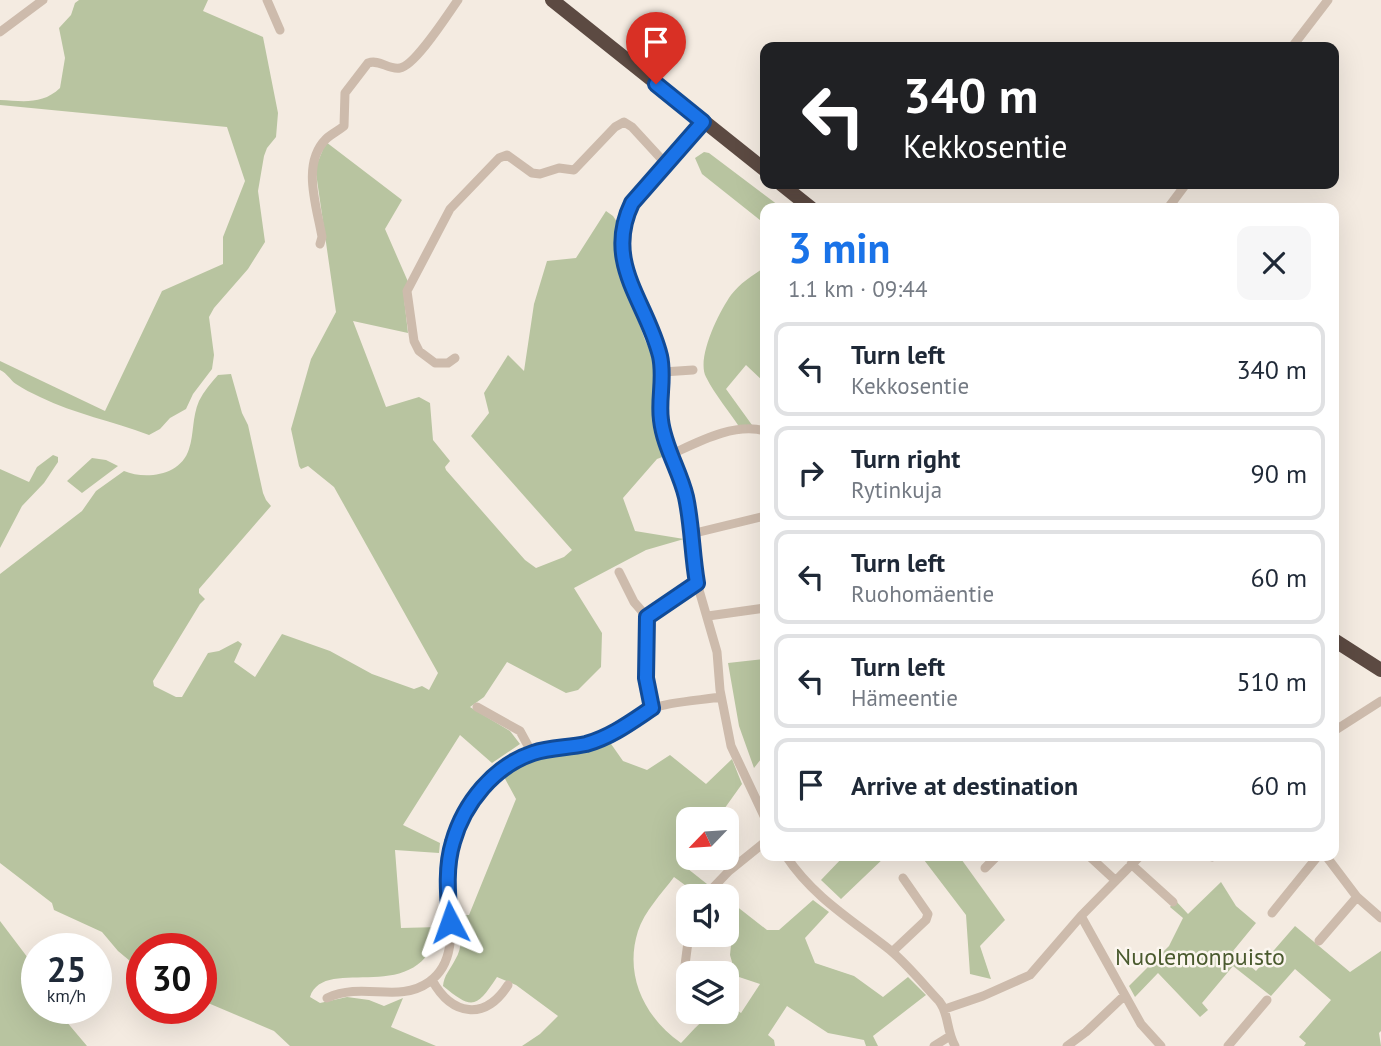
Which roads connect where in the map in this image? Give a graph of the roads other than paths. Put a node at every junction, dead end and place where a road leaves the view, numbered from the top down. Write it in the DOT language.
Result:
graph roads {
  1 [pos="43,0"];
  2 [pos="268,0"];
  3 [pos="458,0"];
  4 [pos="552,0"];
  5 [pos="1328,0"];
  6 [pos="280,30"];
  7 [pos="0,32"];
  8 [pos="1296,42"];
  9 [pos="703,122"];
  10 [pos="666,164"];
  11 [pos="760,166"];
  12 [pos="787,189"];
  13 [pos="805,203"];
  14 [pos="320,244"];
  15 [pos="455,358"];
  16 [pos="693,370"];
  17 [pos="663,372"];
  18 [pos="760,429"];
  19 [pos="672,454"];
  20 [pos="760,517"];
  21 [pos="691,534"];
  22 [pos="619,572"];
  23 [pos="697,583"];
  24 [pos="760,609"];
  25 [pos="708,616"];
  26 [pos="647,617"];
  27 [pos="1339,643"];
  28 [pos="1381,670"];
  29 [pos="721,697"];
  30 [pos="1381,701"];
  31 [pos="477,706"];
  32 [pos="652,708"];
  33 [pos="1339,728"];
  34 [pos="532,753"];
  35 [pos="760,807"];
  36 [pos="760,846"];
  37 [pos="790,861"];
  38 [pos="992,861"];
  39 [pos="1094,861"];
  40 [pos="1134,861"];
  41 [pos="1314,861"];
  42 [pos="1330,861"];
  43 [pos="1131,864"];
  44 [pos="985,867"];
  45 [pos="903,878"];
  46 [pos="1115,880"];
  47 [pos="717,884"];
  48 [pos="1357,897"];
  49 [pos="1173,902"];
  50 [pos="1272,912"];
  51 [pos="1081,916"];
  52 [pos="1381,918"];
  53 [pos="1319,941"];
  54 [pos="892,952"];
  55 [pos="432,980"];
  56 [pos="508,985"];
  57 [pos="1125,995"];
  58 [pos="327,998"];
  59 [pos="1267,1000"];
  60 [pos="946,1009"];
  61 [pos="950,1036"];
  62 [pos="934,1046"];
  63 [pos="955,1046"];
  64 [pos="1068,1046"];
  65 [pos="1161,1046"];
  66 [pos="1228,1046"];
  1 -- 7 [label="street"];
  2 -- 6 [label="street"];
  3 -- 14 [label="street"];
  4 -- 9 [label="highway"];
  5 -- 8 [label="street"];
  9 -- 10 [label="street"];
  9 -- 11 [label="highway"];
  10 -- 15 [label="street"];
  10 -- 17 [label="street"];
  12 -- 13 [label="highway"];
  16 -- 17 [label="street"];
  17 -- 19 [label="street"];
  18 -- 19 [label="street"];
  19 -- 21 [label="street"];
  20 -- 21 [label="street"];
  21 -- 23 [label="street"];
  22 -- 26 [label="street"];
  23 -- 25 [label="street"];
  23 -- 26 [label="street"];
  24 -- 25 [label="street"];
  25 -- 29 [label="street"];
  26 -- 32 [label="street"];
  27 -- 28 [label="highway"];
  29 -- 32 [label="street"];
  29 -- 35 [label="street"];
  30 -- 33 [label="street"];
  31 -- 34 [label="street"];
  32 -- 34 [label="street"];
  34 -- 55 [label="street"];
  36 -- 47 [label="street"];
  37 -- 54 [label="street"];
  38 -- 44 [label="street"];
  39 -- 46 [label="street"];
  40 -- 43 [label="street"];
  41 -- 50 [label="street"];
  42 -- 48 [label="street"];
  43 -- 46 [label="street"];
  43 -- 49 [label="street"];
  45 -- 54 [label="street"];
  46 -- 51 [label="street"];
  48 -- 52 [label="street"];
  48 -- 53 [label="street"];
  51 -- 57 [label="street"];
  51 -- 60 [label="street"];
  54 -- 60 [label="street"];
  55 -- 56 [label="street"];
  55 -- 58 [label="street"];
  57 -- 64 [label="street"];
  57 -- 65 [label="street"];
  59 -- 66 [label="street"];
  60 -- 61 [label="street"];
  61 -- 62 [label="street"];
  61 -- 63 [label="street"];
}
